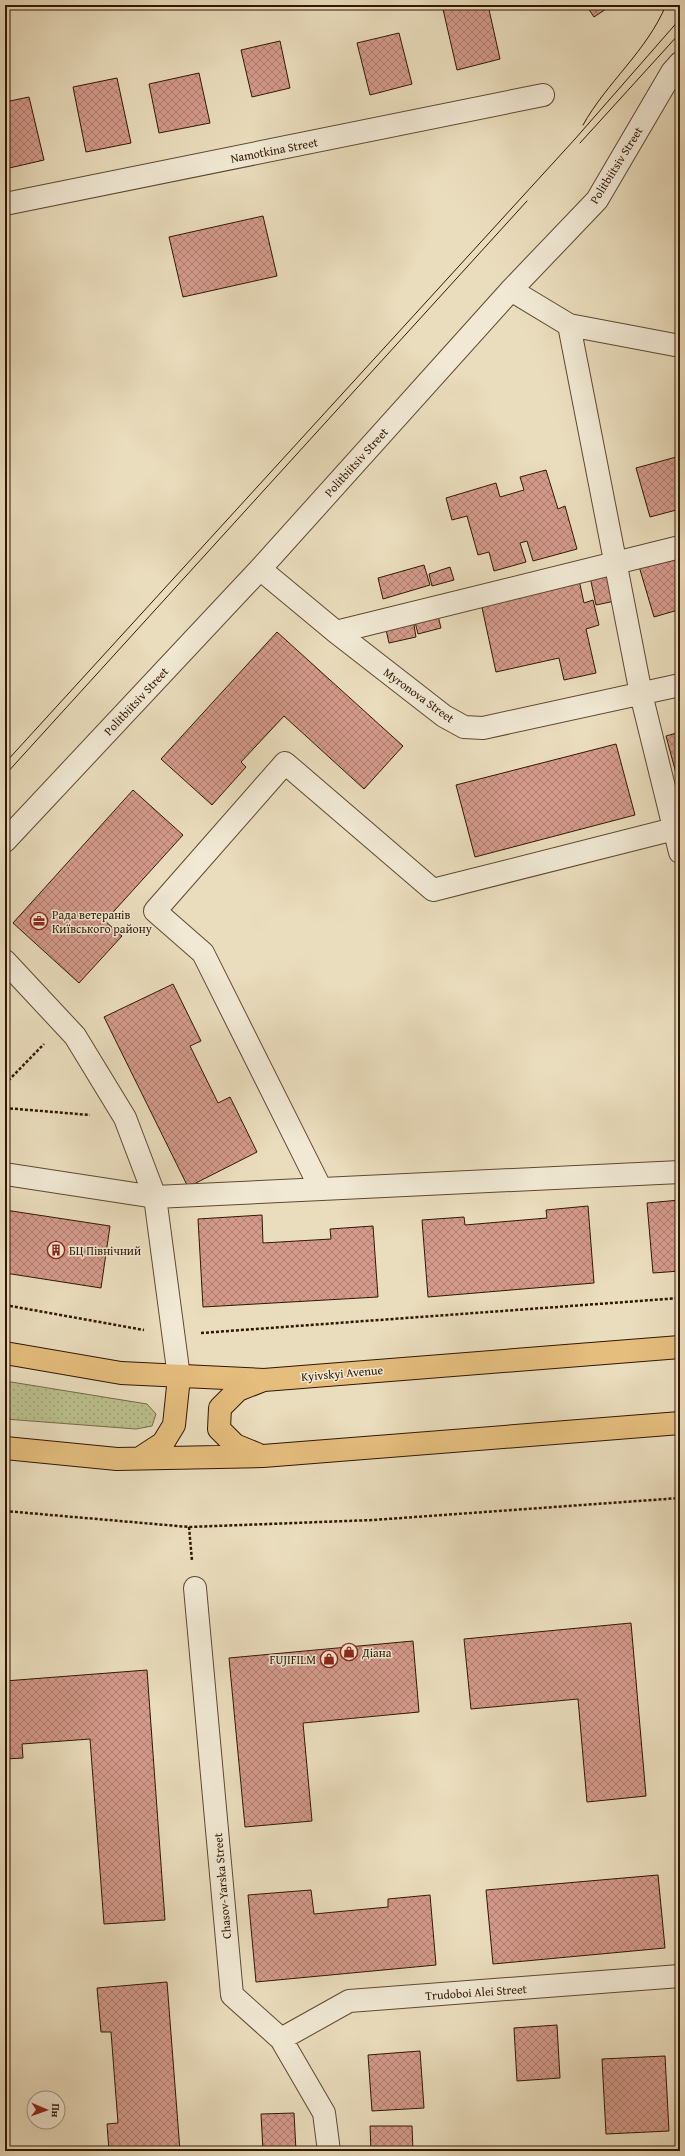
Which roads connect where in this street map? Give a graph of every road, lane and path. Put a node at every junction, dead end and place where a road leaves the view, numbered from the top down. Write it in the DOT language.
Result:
graph roads {
  1 [pos="680,63"];
  2 [pos="543,95"];
  3 [pos="5,204"];
  4 [pos="511,290"];
  5 [pos="569,325"];
  6 [pos="680,346"];
  7 [pos="680,547"];
  8 [pos="615,564"];
  9 [pos="260,569"];
  10 [pos="336,632"];
  11 [pos="680,685"];
  12 [pos="641,694"];
  13 [pos="674,829"];
  14 [pos="5,841"];
  15 [pos="680,852"];
  16 [pos="5,961"];
  17 [pos="64,1024"];
  18 [pos="5,1084"];
  19 [pos="5,1108"];
  20 [pos="125,1118"];
  21 [pos="680,1172"];
  22 [pos="5,1174"];
  23 [pos="321,1189"];
  24 [pos="155,1197"];
  25 [pos="680,1298"];
  26 [pos="5,1305"];
  27 [pos="174,1335"];
  28 [pos="680,1347"];
  29 [pos="5,1353"];
  30 [pos="179,1377"];
  31 [pos="264,1380"];
  32 [pos="680,1423"];
  33 [pos="5,1448"];
  34 [pos="263,1456"];
  35 [pos="140,1458"];
  36 [pos="680,1498"];
  37 [pos="5,1511"];
  38 [pos="188,1527"];
  39 [pos="195,1588"];
  40 [pos="680,1976"];
  41 [pos="281,2039"];
  42 [pos="329,2151"];
  1 -- 4 [label="street, Politbiitsiv Street"];
  2 -- 3 [label="street, Namotkina Street"];
  4 -- 5 [label="street"];
  4 -- 9 [label="street, Politbiitsiv Street"];
  5 -- 6 [label="street"];
  5 -- 8 [label="street"];
  7 -- 8 [label="street"];
  8 -- 10 [label="street"];
  8 -- 12 [label="street"];
  9 -- 10 [label="street, Myronova Street"];
  9 -- 14 [label="street, Politbiitsiv Street"];
  10 -- 12 [label="street, Myronova Street"];
  11 -- 12 [label="street, Myronova Street"];
  12 -- 13 [label="street"];
  13 -- 15 [label="street"];
  13 -- 23 [label="street"];
  16 -- 17 [label="street"];
  17 -- 18 [label="path"];
  17 -- 20 [label="street"];
  19 -- 20 [label="path"];
  20 -- 24 [label="street"];
  21 -- 23 [label="street"];
  22 -- 24 [label="street"];
  23 -- 24 [label="street"];
  24 -- 27 [label="street"];
  25 -- 27 [label="path"];
  26 -- 27 [label="path"];
  27 -- 30 [label="street"];
  28 -- 31 [label="main road, Kyivskyi Avenue"];
  29 -- 30 [label="main road, Kyivskyi Avenue"];
  30 -- 31 [label="main road, Kyivskyi Avenue"];
  30 -- 35 [label="main road"];
  31 -- 34 [label="main road"];
  32 -- 34 [label="main road"];
  33 -- 35 [label="main road"];
  34 -- 35 [label="main road"];
  36 -- 38 [label="path"];
  37 -- 38 [label="path"];
  38 -- 39 [label="path"];
  39 -- 41 [label="street, Chasov-Yarska Street"];
  40 -- 41 [label="street, Trudoboi Alei Street"];
  41 -- 42 [label="street, Chasov-Yarska Street"];
}
